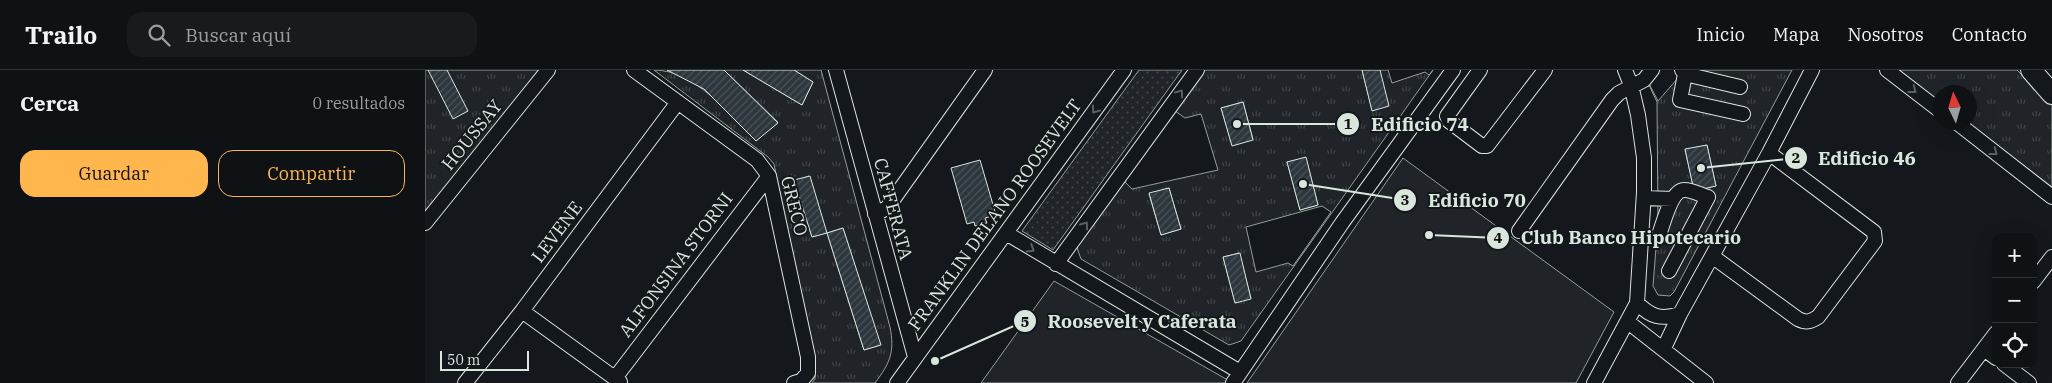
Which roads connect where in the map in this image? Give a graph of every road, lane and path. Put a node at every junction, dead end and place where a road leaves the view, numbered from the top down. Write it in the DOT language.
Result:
graph roads {
  1 [pos="548,70"];
  2 [pos="634,70"];
  3 [pos="836,70"];
  4 [pos="985,70"];
  5 [pos="1124,70"];
  6 [pos="1197,70"];
  7 [pos="1453,70"];
  8 [pos="1545,70"];
  9 [pos="1625,70"];
  10 [pos="1652,70"];
  11 [pos="1812,70"];
  12 [pos="1887,70"];
  13 [pos="2031,70"];
  14 [pos="2046,70"];
  15 [pos="1684,72"];
  16 [pos="1473,73"];
  17 [pos="2052,75"];
  18 [pos="1631,85"];
  19 [pos="1740,86"];
  20 [pos="2052,94"];
  21 [pos="678,102"];
  22 [pos="1932,105"];
  23 [pos="1743,114"];
  24 [pos="1965,130"];
  25 [pos="1769,154"];
  26 [pos="769,176"];
  27 [pos="2052,197"];
  28 [pos="1643,198"];
  29 [pos="1673,199"];
  30 [pos="875,214"];
  31 [pos="425,223"];
  32 [pos="1519,231"];
  33 [pos="1660,232"];
  34 [pos="1006,233"];
  35 [pos="1712,256"];
  36 [pos="2052,257"];
  37 [pos="1056,264"];
  38 [pos="1669,271"];
  39 [pos="2036,278"];
  40 [pos="1637,303"];
  41 [pos="522,311"];
  42 [pos="1680,314"];
  43 [pos="1628,322"];
  44 [pos="1992,338"];
  45 [pos="1664,348"];
  46 [pos="1984,349"];
  47 [pos="1992,355"];
  48 [pos="915,357"];
  49 [pos="2009,368"];
  50 [pos="1237,378"];
  51 [pos="618,380"];
  52 [pos="798,382"];
  53 [pos="465,383"];
  54 [pos="897,383"];
  55 [pos="1594,383"];
  56 [pos="1706,383"];
  57 [pos="1958,383"];
  58 [pos="2029,383"];
  1 -- 31 [label="street, HOUSSAY"];
  2 -- 21 [label="street, GRECO"];
  3 -- 30 [label="street, CAFFERATA"];
  4 -- 30 [label="street"];
  5 -- 34 [label="street, FRANKLIN DELANO ROOSEVELT, one-way"];
  37 -- 6 [label="street, one-way"];
  7 -- 50 [label="street"];
  8 -- 16 [label="street"];
  9 -- 18 [label="street"];
  10 -- 18 [label="street"];
  11 -- 25 [label="street"];
  12 -- 22 [label="street, one-way"];
  13 -- 20 [label="highway"];
  14 -- 17 [label="highway"];
  15 -- 19 [label="street"];
  15 -- 23 [label="street"];
  18 -- 28 [label="street"];
  18 -- 32 [label="street"];
  21 -- 26 [label="street, GRECO"];
  21 -- 41 [label="street, LEVENE"];
  24 -- 27 [label="street, one-way"];
  25 -- 35 [label="street"];
  25 -- 35 [label="street"];
  26 -- 51 [label="street, ALFONSINA STORNI"];
  26 -- 52 [label="street, GRECO"];
  28 -- 29 [label="street"];
  28 -- 40 [label="street"];
  29 -- 33 [label="street"];
  29 -- 38 [label="street"];
  30 -- 48 [label="street, CAFFERATA"];
  34 -- 37 [label="street, one-way"];
  34 -- 48 [label="street, FRANKLIN DELANO ROOSEVELT"];
  35 -- 42 [label="street"];
  36 -- 39 [label="street"];
  37 -- 50 [label="street"];
  40 -- 42 [label="street"];
  40 -- 43 [label="street"];
  41 -- 51 [label="street"];
  41 -- 53 [label="street, LEVENE"];
  42 -- 45 [label="street"];
  43 -- 45 [label="street"];
  43 -- 55 [label="street"];
  44 -- 46 [label="street"];
  45 -- 56 [label="street"];
  46 -- 47 [label="street"];
  46 -- 57 [label="street"];
  48 -- 54 [label="street, FRANKLIN DELANO ROOSEVELT"];
  49 -- 58 [label="street"];
}
